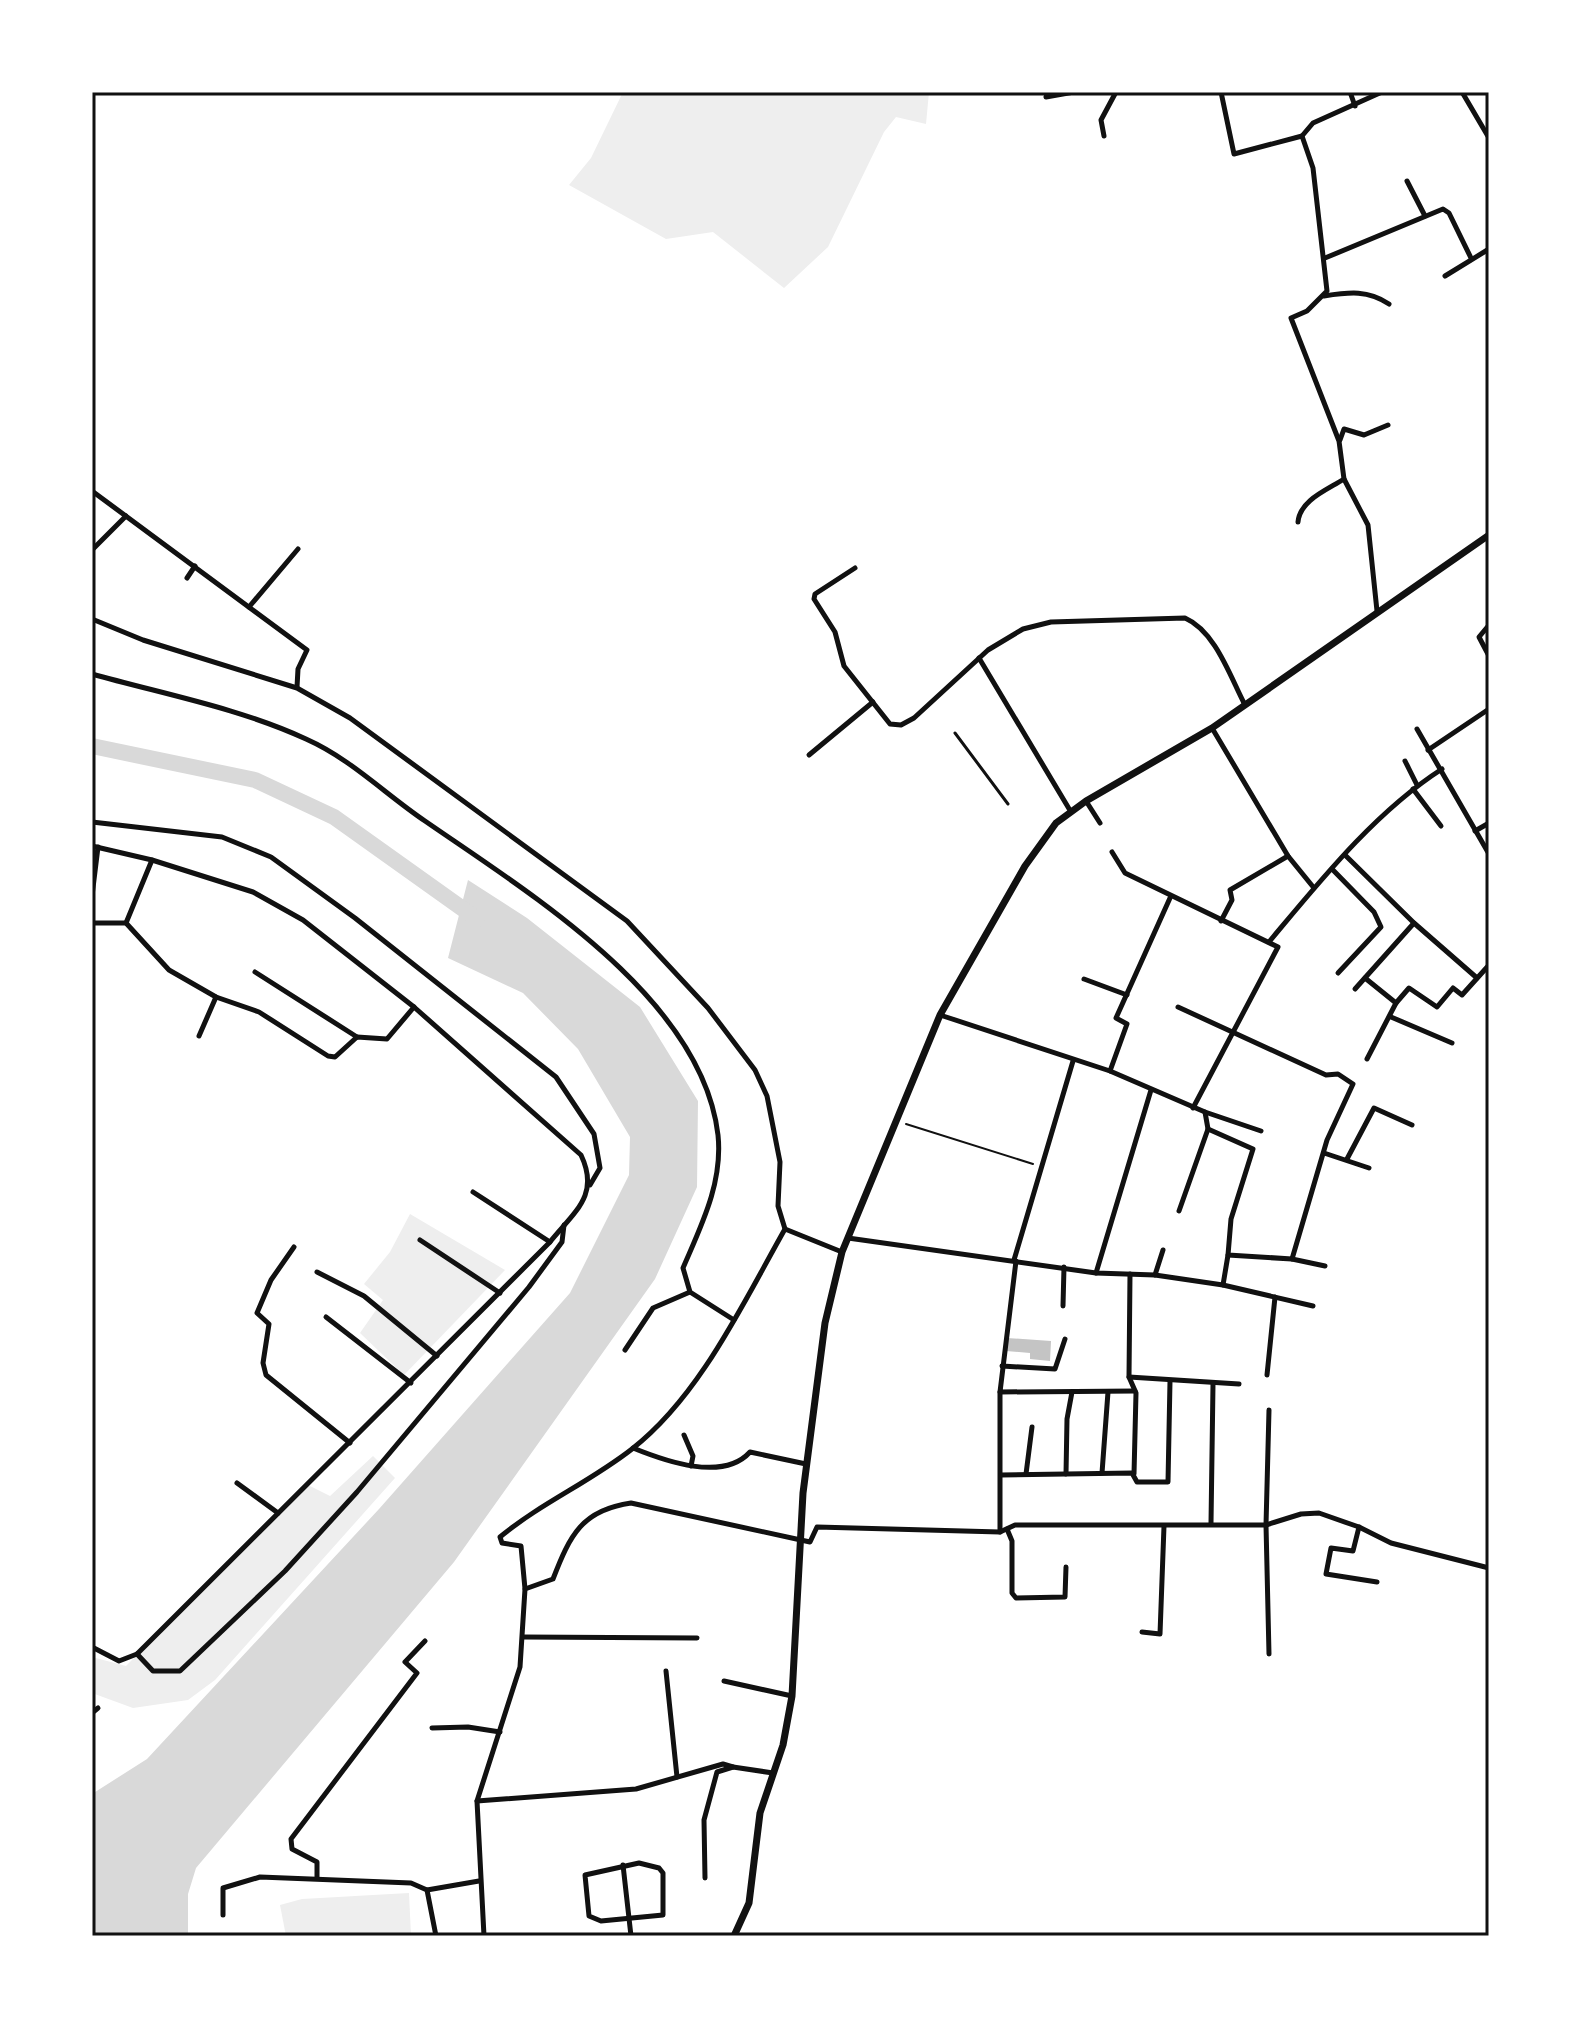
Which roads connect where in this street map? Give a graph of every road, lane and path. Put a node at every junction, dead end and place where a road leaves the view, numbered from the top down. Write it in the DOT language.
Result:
graph roads {
  1 [pos="1074,92"];
  2 [pos="1116,92"];
  3 [pos="1221,92"];
  4 [pos="1350,92"];
  5 [pos="1382,92"];
  6 [pos="1462,92"];
  7 [pos="1046,97"];
  8 [pos="1355,106"];
  9 [pos="1104,136"];
  10 [pos="1302,136"];
  11 [pos="1489,138"];
  12 [pos="1407,181"];
  13 [pos="1425,216"];
  14 [pos="1489,249"];
  15 [pos="1325,258"];
  16 [pos="1471,258"];
  17 [pos="1445,276"];
  18 [pos="1323,296"];
  19 [pos="1389,304"];
  20 [pos="1388,425"];
  21 [pos="1339,441"];
  22 [pos="1344,479"];
  23 [pos="92,491"];
  24 [pos="126,516"];
  25 [pos="1298,522"];
  26 [pos="1488,538"];
  27 [pos="298,549"];
  28 [pos="92,550"];
  29 [pos="195,566"];
  30 [pos="855,568"];
  31 [pos="187,578"];
  32 [pos="249,607"];
  33 [pos="1377,611"];
  34 [pos="92,619"];
  35 [pos="1489,625"];
  36 [pos="1489,656"];
  37 [pos="979,658"];
  38 [pos="92,674"];
  39 [pos="297,688"];
  40 [pos="873,702"];
  41 [pos="1244,703"];
  42 [pos="1489,709"];
  43 [pos="1212,728"];
  44 [pos="1417,729"];
  45 [pos="955,733"];
  46 [pos="1428,750"];
  47 [pos="809,755"];
  48 [pos="1405,761"];
  49 [pos="1442,769"];
  50 [pos="1415,787"];
  51 [pos="1086,801"];
  52 [pos="1008,804"];
  53 [pos="1071,812"];
  54 [pos="92,822"];
  55 [pos="1100,823"];
  56 [pos="1489,823"];
  57 [pos="1441,826"];
  58 [pos="1475,831"];
  59 [pos="95,847"];
  60 [pos="1112,852"];
  61 [pos="1489,854"];
  62 [pos="1345,855"];
  63 [pos="1288,856"];
  64 [pos="152,860"];
  65 [pos="1332,869"];
  66 [pos="1314,888"];
  67 [pos="92,896"];
  68 [pos="1170,898"];
  69 [pos="1221,922"];
  70 [pos="92,923"];
  71 [pos="126,923"];
  72 [pos="1414,923"];
  73 [pos="1269,942"];
  74 [pos="1489,965"];
  75 [pos="255,972"];
  76 [pos="1338,973"];
  77 [pos="1365,978"];
  78 [pos="1477,978"];
  79 [pos="1084,979"];
  80 [pos="1355,989"];
  81 [pos="1127,995"];
  82 [pos="216,997"];
  83 [pos="1396,1003"];
  84 [pos="414,1007"];
  85 [pos="1178,1007"];
  86 [pos="940,1015"];
  87 [pos="1391,1017"];
  88 [pos="1232,1033"];
  89 [pos="199,1036"];
  90 [pos="357,1037"];
  91 [pos="1452,1043"];
  92 [pos="1367,1059"];
  93 [pos="1073,1061"];
  94 [pos="1110,1071"];
  95 [pos="1151,1090"];
  96 [pos="1193,1108"];
  97 [pos="1205,1112"];
  98 [pos="897,1121"];
  99 [pos="1412,1125"];
  100 [pos="1208,1129"];
  101 [pos="1261,1131"];
  102 [pos="1324,1153"];
  103 [pos="1347,1159"];
  104 [pos="1040,1167"];
  105 [pos="1369,1168"];
  106 [pos="590,1185"];
  107 [pos="473,1192"];
  108 [pos="1179,1211"];
  109 [pos="564,1224"];
  110 [pos="785,1229"];
  111 [pos="848,1238"];
  112 [pos="420,1240"];
  113 [pos="550,1242"];
  114 [pos="294,1247"];
  115 [pos="1163,1250"];
  116 [pos="842,1252"];
  117 [pos="1228,1255"];
  118 [pos="1292,1259"];
  119 [pos="1015,1261"];
  120 [pos="1325,1266"];
  121 [pos="1064,1267"];
  122 [pos="317,1272"];
  123 [pos="1096,1273"];
  124 [pos="1130,1274"];
  125 [pos="1155,1275"];
  126 [pos="1223,1285"];
  127 [pos="690,1292"];
  128 [pos="500,1293"];
  129 [pos="1275,1297"];
  130 [pos="1063,1306"];
  131 [pos="1313,1306"];
  132 [pos="326,1317"];
  133 [pos="734,1320"];
  134 [pos="1065,1339"];
  135 [pos="625,1350"];
  136 [pos="437,1356"];
  137 [pos="1002,1366"];
  138 [pos="1267,1375"];
  139 [pos="1129,1377"];
  140 [pos="1170,1381"];
  141 [pos="411,1383"];
  142 [pos="1213,1384"];
  143 [pos="1239,1384"];
  144 [pos="1135,1391"];
  145 [pos="1000,1392"];
  146 [pos="1072,1392"];
  147 [pos="1108,1392"];
  148 [pos="1269,1410"];
  149 [pos="1032,1427"];
  150 [pos="684,1435"];
  151 [pos="350,1443"];
  152 [pos="633,1448"];
  153 [pos="806,1464"];
  154 [pos="691,1466"];
  155 [pos="1102,1473"];
  156 [pos="1026,1474"];
  157 [pos="1066,1474"];
  158 [pos="1134,1474"];
  159 [pos="1001,1475"];
  160 [pos="237,1483"];
  161 [pos="278,1513"];
  162 [pos="1211,1523"];
  163 [pos="1266,1525"];
  164 [pos="1164,1526"];
  165 [pos="1359,1527"];
  166 [pos="1003,1530"];
  167 [pos="801,1539"];
  168 [pos="1066,1567"];
  169 [pos="1489,1568"];
  170 [pos="1377,1582"];
  171 [pos="525,1589"];
  172 [pos="1142,1632"];
  173 [pos="523,1637"];
  174 [pos="697,1638"];
  175 [pos="425,1641"];
  176 [pos="92,1647"];
  177 [pos="137,1654"];
  178 [pos="1269,1654"];
  179 [pos="666,1671"];
  180 [pos="724,1681"];
  181 [pos="792,1696"];
  182 [pos="98,1708"];
  183 [pos="92,1713"];
  184 [pos="432,1728"];
  185 [pos="500,1732"];
  186 [pos="733,1767"];
  187 [pos="773,1773"];
  188 [pos="677,1777"];
  189 [pos="477,1801"];
  190 [pos="623,1865"];
  191 [pos="317,1878"];
  192 [pos="705,1878"];
  193 [pos="479,1881"];
  194 [pos="427,1890"];
  195 [pos="223,1915"];
  196 [pos="631,1919"];
  197 [pos="436,1936"];
  198 [pos="484,1936"];
  199 [pos="631,1936"];
  200 [pos="734,1936"];
  1 -- 7 [label="street"];
  2 -- 9 [label="street"];
  3 -- 10 [label="street"];
  4 -- 8 [label="street"];
  5 -- 8 [label="street"];
  6 -- 11 [label="street"];
  8 -- 10 [label="street"];
  10 -- 15 [label="street"];
  12 -- 13 [label="street"];
  13 -- 15 [label="street"];
  13 -- 16 [label="street"];
  14 -- 16 [label="street"];
  15 -- 18 [label="street"];
  16 -- 17 [label="street"];
  18 -- 19 [label="street"];
  18 -- 21 [label="street"];
  20 -- 21 [label="street"];
  21 -- 22 [label="street"];
  22 -- 25 [label="street"];
  22 -- 33 [label="street"];
  23 -- 24 [label="street"];
  24 -- 28 [label="street"];
  24 -- 29 [label="street"];
  26 -- 33 [label="street"];
  27 -- 32 [label="street"];
  29 -- 31 [label="street"];
  29 -- 32 [label="street"];
  30 -- 40 [label="street"];
  32 -- 39 [label="street"];
  33 -- 41 [label="street"];
  34 -- 39 [label="street"];
  35 -- 36 [label="street"];
  37 -- 40 [label="street"];
  37 -- 41 [label="street"];
  37 -- 53 [label="street"];
  38 -- 127 [label="street"];
  39 -- 110 [label="street"];
  40 -- 47 [label="street"];
  41 -- 43 [label="street"];
  42 -- 46 [label="street"];
  43 -- 51 [label="street"];
  43 -- 63 [label="street"];
  44 -- 46 [label="street"];
  45 -- 52 [label="lane"];
  46 -- 49 [label="street"];
  48 -- 50 [label="street"];
  49 -- 50 [label="street"];
  49 -- 58 [label="street"];
  50 -- 57 [label="street"];
  50 -- 62 [label="street"];
  51 -- 53 [label="street"];
  51 -- 55 [label="street"];
  53 -- 86 [label="street"];
  54 -- 106 [label="street"];
  56 -- 58 [label="street"];
  58 -- 61 [label="street"];
  59 -- 64 [label="street"];
  59 -- 67 [label="street"];
  60 -- 68 [label="street"];
  62 -- 65 [label="street"];
  62 -- 72 [label="street"];
  63 -- 66 [label="street"];
  63 -- 69 [label="street"];
  64 -- 71 [label="street"];
  64 -- 84 [label="street"];
  65 -- 66 [label="street"];
  65 -- 76 [label="street"];
  66 -- 73 [label="street"];
  68 -- 69 [label="street"];
  68 -- 81 [label="street"];
  69 -- 73 [label="street"];
  70 -- 71 [label="street"];
  71 -- 82 [label="street"];
  72 -- 77 [label="street"];
  72 -- 78 [label="street"];
  73 -- 88 [label="street"];
  74 -- 78 [label="street"];
  75 -- 90 [label="street"];
  77 -- 80 [label="street"];
  77 -- 83 [label="street"];
  78 -- 83 [label="street"];
  79 -- 81 [label="street"];
  81 -- 94 [label="street"];
  82 -- 89 [label="street"];
  82 -- 90 [label="street"];
  83 -- 87 [label="street"];
  84 -- 90 [label="street"];
  84 -- 106 [label="street"];
  85 -- 88 [label="street"];
  86 -- 93 [label="street"];
  86 -- 98 [label="street"];
  87 -- 91 [label="street"];
  87 -- 92 [label="street"];
  88 -- 96 [label="street"];
  88 -- 102 [label="street"];
  93 -- 94 [label="street"];
  93 -- 104 [label="street"];
  94 -- 95 [label="street"];
  95 -- 96 [label="street"];
  95 -- 123 [label="street"];
  96 -- 97 [label="street"];
  97 -- 100 [label="street"];
  97 -- 101 [label="street"];
  98 -- 104 [label="path"];
  98 -- 111 [label="street"];
  99 -- 103 [label="street"];
  100 -- 108 [label="street"];
  100 -- 117 [label="street"];
  102 -- 103 [label="street"];
  102 -- 118 [label="street"];
  103 -- 105 [label="street"];
  104 -- 119 [label="street"];
  106 -- 109 [label="street"];
  107 -- 113 [label="street"];
  109 -- 113 [label="street"];
  109 -- 177 [label="street"];
  110 -- 116 [label="street"];
  110 -- 133 [label="street"];
  111 -- 116 [label="street"];
  111 -- 119 [label="street"];
  112 -- 128 [label="street"];
  113 -- 128 [label="street"];
  114 -- 151 [label="street"];
  115 -- 125 [label="street"];
  116 -- 153 [label="street"];
  117 -- 118 [label="street"];
  117 -- 126 [label="street"];
  118 -- 120 [label="street"];
  119 -- 121 [label="street"];
  119 -- 137 [label="street"];
  121 -- 123 [label="street"];
  121 -- 130 [label="street"];
  122 -- 136 [label="street"];
  123 -- 124 [label="street"];
  124 -- 125 [label="street"];
  124 -- 139 [label="street"];
  125 -- 126 [label="street"];
  126 -- 129 [label="street"];
  127 -- 133 [label="street"];
  127 -- 135 [label="street"];
  128 -- 136 [label="street"];
  129 -- 131 [label="street"];
  129 -- 138 [label="street"];
  132 -- 141 [label="street"];
  133 -- 152 [label="street"];
  134 -- 137 [label="street"];
  136 -- 141 [label="street"];
  137 -- 145 [label="street"];
  139 -- 140 [label="street"];
  139 -- 144 [label="street"];
  140 -- 142 [label="street"];
  140 -- 158 [label="street"];
  141 -- 151 [label="street"];
  142 -- 143 [label="street"];
  142 -- 162 [label="street"];
  144 -- 147 [label="street"];
  144 -- 158 [label="street"];
  145 -- 146 [label="street"];
  145 -- 159 [label="street"];
  146 -- 147 [label="street"];
  146 -- 157 [label="street"];
  147 -- 155 [label="street"];
  148 -- 163 [label="street"];
  149 -- 156 [label="street"];
  150 -- 154 [label="street"];
  151 -- 161 [label="street"];
  152 -- 154 [label="street"];
  152 -- 171 [label="street"];
  153 -- 154 [label="street"];
  153 -- 167 [label="street"];
  155 -- 157 [label="street"];
  155 -- 158 [label="street"];
  156 -- 157 [label="street"];
  156 -- 159 [label="street"];
  159 -- 166 [label="street"];
  160 -- 161 [label="street"];
  161 -- 177 [label="street"];
  162 -- 163 [label="street"];
  162 -- 164 [label="street"];
  163 -- 165 [label="street"];
  163 -- 178 [label="street"];
  164 -- 166 [label="street"];
  164 -- 172 [label="street"];
  165 -- 169 [label="street"];
  165 -- 170 [label="street"];
  166 -- 167 [label="street"];
  166 -- 168 [label="street"];
  167 -- 171 [label="street"];
  167 -- 181 [label="street"];
  171 -- 173 [label="street"];
  173 -- 174 [label="street"];
  173 -- 185 [label="street"];
  175 -- 191 [label="street"];
  176 -- 177 [label="street"];
  179 -- 188 [label="street"];
  180 -- 181 [label="street"];
  181 -- 187 [label="street"];
  182 -- 183 [label="street"];
  184 -- 185 [label="street"];
  185 -- 189 [label="street"];
  186 -- 187 [label="street"];
  186 -- 188 [label="street"];
  186 -- 192 [label="street"];
  187 -- 200 [label="street"];
  188 -- 189 [label="street"];
  189 -- 193 [label="street"];
  190 -- 196 [label="street"];
  190 -- 196 [label="street"];
  190 -- 196 [label="street"];
  191 -- 194 [label="street"];
  191 -- 195 [label="street"];
  193 -- 194 [label="street"];
  193 -- 198 [label="street"];
  194 -- 197 [label="street"];
  196 -- 199 [label="street"];
}
